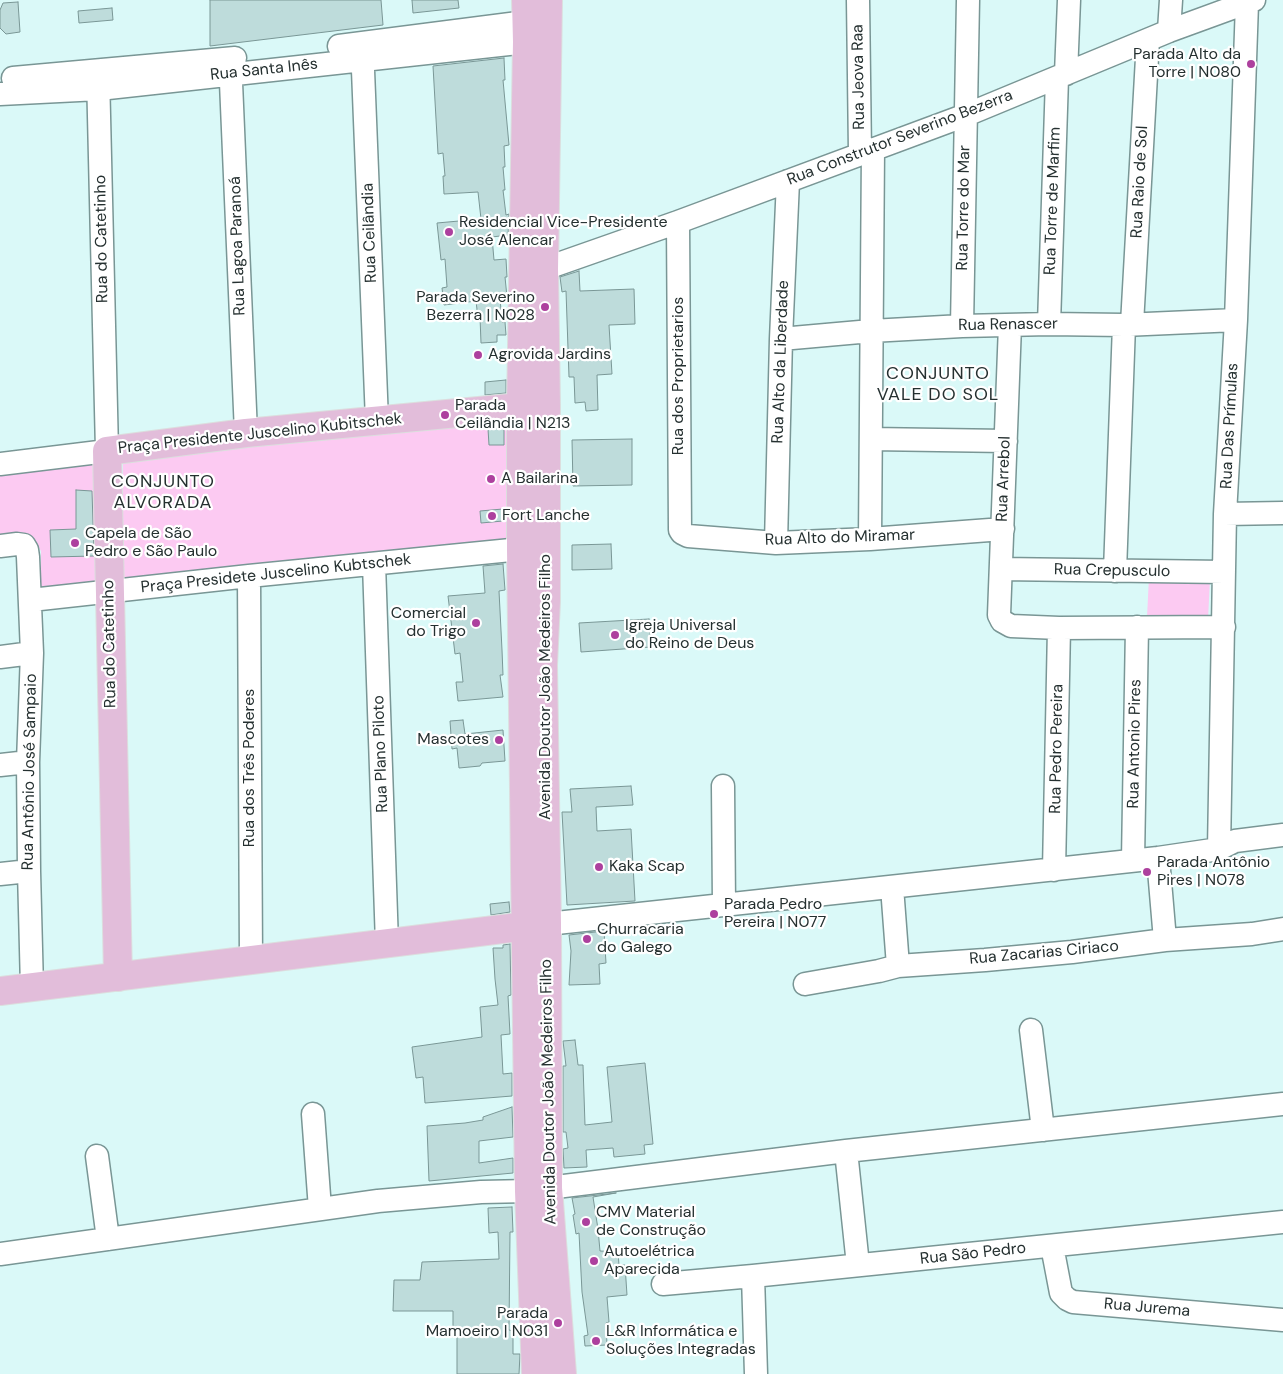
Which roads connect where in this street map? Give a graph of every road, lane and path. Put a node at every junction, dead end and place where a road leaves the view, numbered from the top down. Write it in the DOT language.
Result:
graph roads {
  1 [pos="549,0"];
  2 [pos="858,0"];
  3 [pos="968,0"];
  4 [pos="1069,0"];
  5 [pos="1171,0"];
  6 [pos="1250,1"];
  7 [pos="526,21"];
  8 [pos="1169,31"];
  9 [pos="1148,40"];
  10 [pos="363,52"];
  11 [pos="230,66"];
  12 [pos="1061,76"];
  13 [pos="0,80"];
  14 [pos="99,80"];
  15 [pos="0,94"];
  16 [pos="966,115"];
  17 [pos="867,151"];
  18 [pos="788,181"];
  19 [pos="678,222"];
  20 [pos="544,270"];
  21 [pos="1236,320"];
  22 [pos="1049,324"];
  23 [pos="1128,324"];
  24 [pos="1010,325"];
  25 [pos="962,326"];
  26 [pos="871,331"];
  27 [pos="781,339"];
  28 [pos="521,407"];
  29 [pos="377,422"];
  30 [pos="246,433"];
  31 [pos="871,439"];
  32 [pos="1006,441"];
  33 [pos="107,451"];
  34 [pos="0,464"];
  35 [pos="545,496"];
  36 [pos="1283,513"];
  37 [pos="1225,514"];
  38 [pos="1003,529"];
  39 [pos="680,530"];
  40 [pos="870,539"];
  41 [pos="776,543"];
  42 [pos="0,546"];
  43 [pos="521,549"];
  44 [pos="374,564"];
  45 [pos="1001,570"];
  46 [pos="1115,571"];
  47 [pos="1224,572"];
  48 [pos="249,576"];
  49 [pos="109,592"];
  50 [pos="31,600"];
  51 [pos="546,601"];
  52 [pos="1138,627"];
  53 [pos="1224,627"];
  54 [pos="1059,628"];
  55 [pos="32,654"];
  56 [pos="0,657"];
  57 [pos="28,762"];
  58 [pos="0,765"];
  59 [pos="723,786"];
  60 [pos="1283,836"];
  61 [pos="1219,849"];
  62 [pos="1283,850"];
  63 [pos="1158,858"];
  64 [pos="1133,860"];
  65 [pos="1054,870"];
  66 [pos="28,871"];
  67 [pos="0,874"];
  68 [pos="892,887"];
  69 [pos="724,905"];
  70 [pos="536,925"];
  71 [pos="1283,929"];
  72 [pos="1165,940"];
  73 [pos="387,944"];
  74 [pos="251,961"];
  75 [pos="898,966"];
  76 [pos="118,977"];
  77 [pos="805,984"];
  78 [pos="32,988"];
  79 [pos="0,991"];
  80 [pos="1031,1030"];
  81 [pos="1283,1104"];
  82 [pos="313,1114"];
  83 [pos="1043,1130"];
  84 [pos="846,1151"];
  85 [pos="96,1156"];
  86 [pos="539,1189"];
  87 [pos="320,1209"];
  88 [pos="1283,1222"];
  89 [pos="108,1239"];
  90 [pos="1052,1246"];
  91 [pos="0,1254"];
  92 [pos="858,1265"];
  93 [pos="753,1276"];
  94 [pos="663,1284"];
  95 [pos="1283,1320"];
  96 [pos="534,1330"];
  97 [pos="536,1374"];
  98 [pos="554,1374"];
  99 [pos="562,1374"];
  100 [pos="756,1374"];
  1 -- 20 [label="main road, Avenida Doutor João Medeiros Filho"];
  2 -- 17 [label="street, Rua Jeova Raa"];
  3 -- 16 [label="street, Rua Torre do Mar"];
  4 -- 12 [label="street, Rua Torre de Marfim"];
  5 -- 8 [label="street"];
  6 -- 8 [label="street, Rua Construtor Severino Bezerra"];
  6 -- 21 [label="street, Rua Das Prímulas"];
  7 -- 10 [label="street, Rua Santa Inês"];
  7 -- 28 [label="main road, Avenida Doutor João Medeiros Filho"];
  8 -- 9 [label="street, Rua Construtor Severino Bezerra"];
  9 -- 12 [label="street, Rua Construtor Severino Bezerra"];
  9 -- 23 [label="street, Rua Raio de Sol"];
  10 -- 11 [label="street, Rua Santa Inês"];
  10 -- 29 [label="street, Rua Ceilândia"];
  11 -- 14 [label="street, Rua Santa Inês"];
  11 -- 30 [label="street, Rua Lagoa Paranoá"];
  12 -- 16 [label="street, Rua Construtor Severino Bezerra"];
  12 -- 22 [label="street, Rua Torre de Marfim"];
  13 -- 14 [label="street, Rua Santa Inês"];
  14 -- 15 [label="street, Rua Santa Inês"];
  14 -- 33 [label="street, Rua do Catetinho"];
  16 -- 17 [label="street, Rua Construtor Severino Bezerra"];
  16 -- 25 [label="street, Rua Torre do Mar"];
  17 -- 18 [label="street, Rua Construtor Severino Bezerra"];
  17 -- 26 [label="street, Rua Jeova Raa"];
  18 -- 19 [label="street, Rua Construtor Severino Bezerra"];
  18 -- 27 [label="street, Rua Alto da Liberdade"];
  19 -- 20 [label="street, Rua Construtor Severino Bezerra"];
  19 -- 39 [label="street, Rua dos Proprietarios"];
  20 -- 35 [label="main road, Avenida Doutor João Medeiros Filho"];
  21 -- 23 [label="street, Rua Renascer"];
  21 -- 37 [label="street, Rua Das Prímulas"];
  22 -- 23 [label="street, Rua Renascer"];
  22 -- 24 [label="street, Rua Renascer"];
  23 -- 46 [label="street, Rua Raio de Sol"];
  24 -- 25 [label="street, Rua Renascer"];
  24 -- 32 [label="street, Rua Arrebol"];
  25 -- 26 [label="street, Rua Renascer"];
  26 -- 27 [label="street, Rua Renascer"];
  26 -- 31 [label="street, Rua Jeova Raa"];
  27 -- 41 [label="street, Rua Alto da Liberdade"];
  28 -- 29 [label="main road, Praça Presidente Juscelino Kubitschek"];
  28 -- 35 [label="main road"];
  28 -- 43 [label="main road, Avenida Doutor João Medeiros Filho"];
  29 -- 30 [label="main road, Praça Presidente Juscelino Kubitschek"];
  30 -- 33 [label="main road, Praça Presidente Juscelino Kubitschek"];
  31 -- 32 [label="street"];
  31 -- 40 [label="street, Rua Jeova Raa"];
  32 -- 38 [label="street, Rua Arrebol"];
  33 -- 34 [label="street, Praça Presidente Juscelino Kubitschek"];
  33 -- 49 [label="main road, Rua do Catetinho"];
  35 -- 51 [label="main road, Avenida Doutor João Medeiros Filho"];
  36 -- 37 [label="street"];
  37 -- 47 [label="street, Rua Das Prímulas"];
  38 -- 40 [label="street, Rua Alto do Miramar"];
  38 -- 45 [label="street, Rua Arrebol"];
  39 -- 41 [label="street, Rua Alto do Miramar"];
  40 -- 41 [label="street, Rua Alto do Miramar"];
  42 -- 50 [label="street, Rua Antônio José Sampaio"];
  43 -- 44 [label="street, Praça Presidete Juscelino Kubtschek"];
  43 -- 51 [label="main road"];
  43 -- 70 [label="main road, Avenida Doutor João Medeiros Filho"];
  44 -- 48 [label="street, Praça Presidete Juscelino Kubtschek"];
  44 -- 73 [label="street, Rua Plano Piloto"];
  45 -- 46 [label="street, Rua Crepusculo"];
  45 -- 54 [label="street, Rua Arrebol"];
  46 -- 47 [label="street, Rua Crepusculo"];
  47 -- 53 [label="street, Rua Das Prímulas"];
  48 -- 49 [label="street, Praça Presidete Juscelino Kubtschek"];
  48 -- 74 [label="street, Rua dos Três Poderes"];
  49 -- 50 [label="street, Praça Presidete Juscelino Kubtschek"];
  49 -- 76 [label="main road, Rua do Catetinho"];
  50 -- 55 [label="street, Rua Antônio José Sampaio"];
  51 -- 70 [label="main road, Avenida Doutor João Medeiros Filho"];
  52 -- 53 [label="street"];
  52 -- 54 [label="street"];
  52 -- 64 [label="street, Rua Antonio Pires"];
  53 -- 61 [label="street, Rua Das Prímulas"];
  54 -- 65 [label="street, Rua Pedro Pereira"];
  55 -- 56 [label="street"];
  55 -- 57 [label="street, Rua Antônio José Sampaio"];
  57 -- 58 [label="street"];
  57 -- 66 [label="street, Rua Antônio José Sampaio"];
  59 -- 69 [label="street"];
  60 -- 61 [label="street"];
  61 -- 62 [label="street"];
  61 -- 63 [label="street"];
  63 -- 64 [label="street"];
  63 -- 72 [label="street"];
  64 -- 65 [label="street"];
  65 -- 68 [label="street"];
  66 -- 67 [label="street"];
  66 -- 78 [label="street, Rua Antônio José Sampaio"];
  68 -- 69 [label="street"];
  68 -- 75 [label="street"];
  69 -- 70 [label="street"];
  70 -- 73 [label="main road"];
  70 -- 86 [label="main road, Avenida Doutor João Medeiros Filho"];
  71 -- 72 [label="street, Rua Zacarias Ciriaco"];
  72 -- 75 [label="street, Rua Zacarias Ciriaco"];
  73 -- 74 [label="main road"];
  74 -- 76 [label="main road"];
  75 -- 77 [label="street, Rua Zacarias Ciriaco"];
  76 -- 78 [label="main road"];
  78 -- 79 [label="main road"];
  80 -- 83 [label="street"];
  81 -- 83 [label="street"];
  82 -- 87 [label="street"];
  83 -- 84 [label="street"];
  84 -- 86 [label="street"];
  84 -- 92 [label="street"];
  85 -- 89 [label="street"];
  86 -- 87 [label="street"];
  86 -- 96 [label="main road, Avenida Doutor João Medeiros Filho"];
  86 -- 99 [label="main road, Avenida Doutor João Medeiros Filho"];
  87 -- 89 [label="street"];
  88 -- 90 [label="street, Rua São Pedro"];
  89 -- 91 [label="street"];
  90 -- 92 [label="street, Rua São Pedro"];
  90 -- 95 [label="street, Rua Jurema"];
  92 -- 93 [label="street, Rua São Pedro"];
  93 -- 94 [label="street, Rua São Pedro"];
  93 -- 100 [label="street"];
  96 -- 97 [label="main road, Avenida Doutor João Medeiros Filho"];
  96 -- 98 [label="main road"];
}
